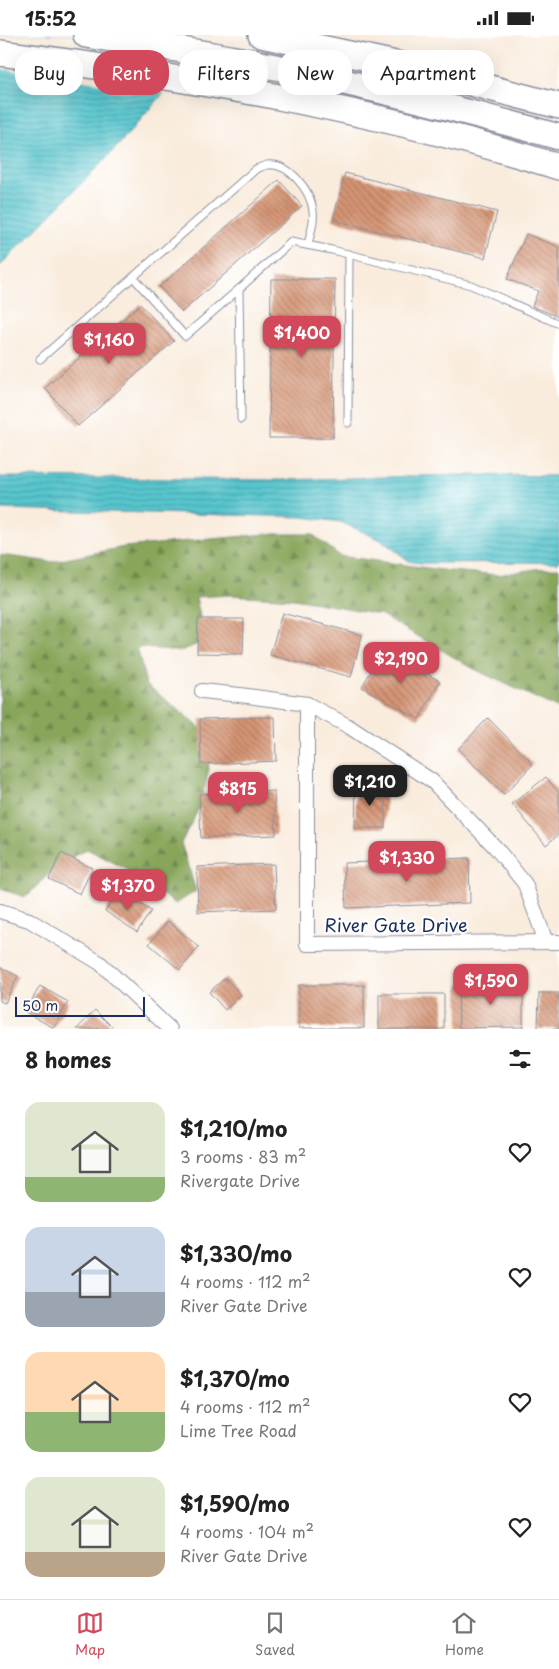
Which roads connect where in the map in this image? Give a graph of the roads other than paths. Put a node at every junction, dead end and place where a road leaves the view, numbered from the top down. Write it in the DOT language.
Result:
graph roads {
  1 [pos="86,35"];
  2 [pos="261,35"];
  3 [pos="0,53"];
  4 [pos="559,106"];
  5 [pos="559,137"];
  6 [pos="559,167"];
  7 [pos="308,245"];
  8 [pos="349,254"];
  9 [pos="133,277"];
  10 [pos="239,289"];
  11 [pos="559,324"];
  12 [pos="40,359"];
  13 [pos="241,419"];
  14 [pos="348,423"];
  15 [pos="202,691"];
  16 [pos="307,704"];
  17 [pos="0,911"];
  18 [pos="552,942"];
  19 [pos="170,1029"];
  1 -- 5 [label="highway"];
  2 -- 4 [label="highway"];
  3 -- 6 [label="highway"];
  7 -- 8 [label="lane"];
  7 -- 9 [label="lane"];
  7 -- 10 [label="lane"];
  8 -- 11 [label="lane"];
  8 -- 14 [label="lane"];
  9 -- 10 [label="lane"];
  9 -- 12 [label="lane"];
  10 -- 13 [label="lane"];
  15 -- 16 [label="street"];
  16 -- 18 [label="street"];
  16 -- 18 [label="street, River Gate Drive"];
  17 -- 19 [label="street"];
}
